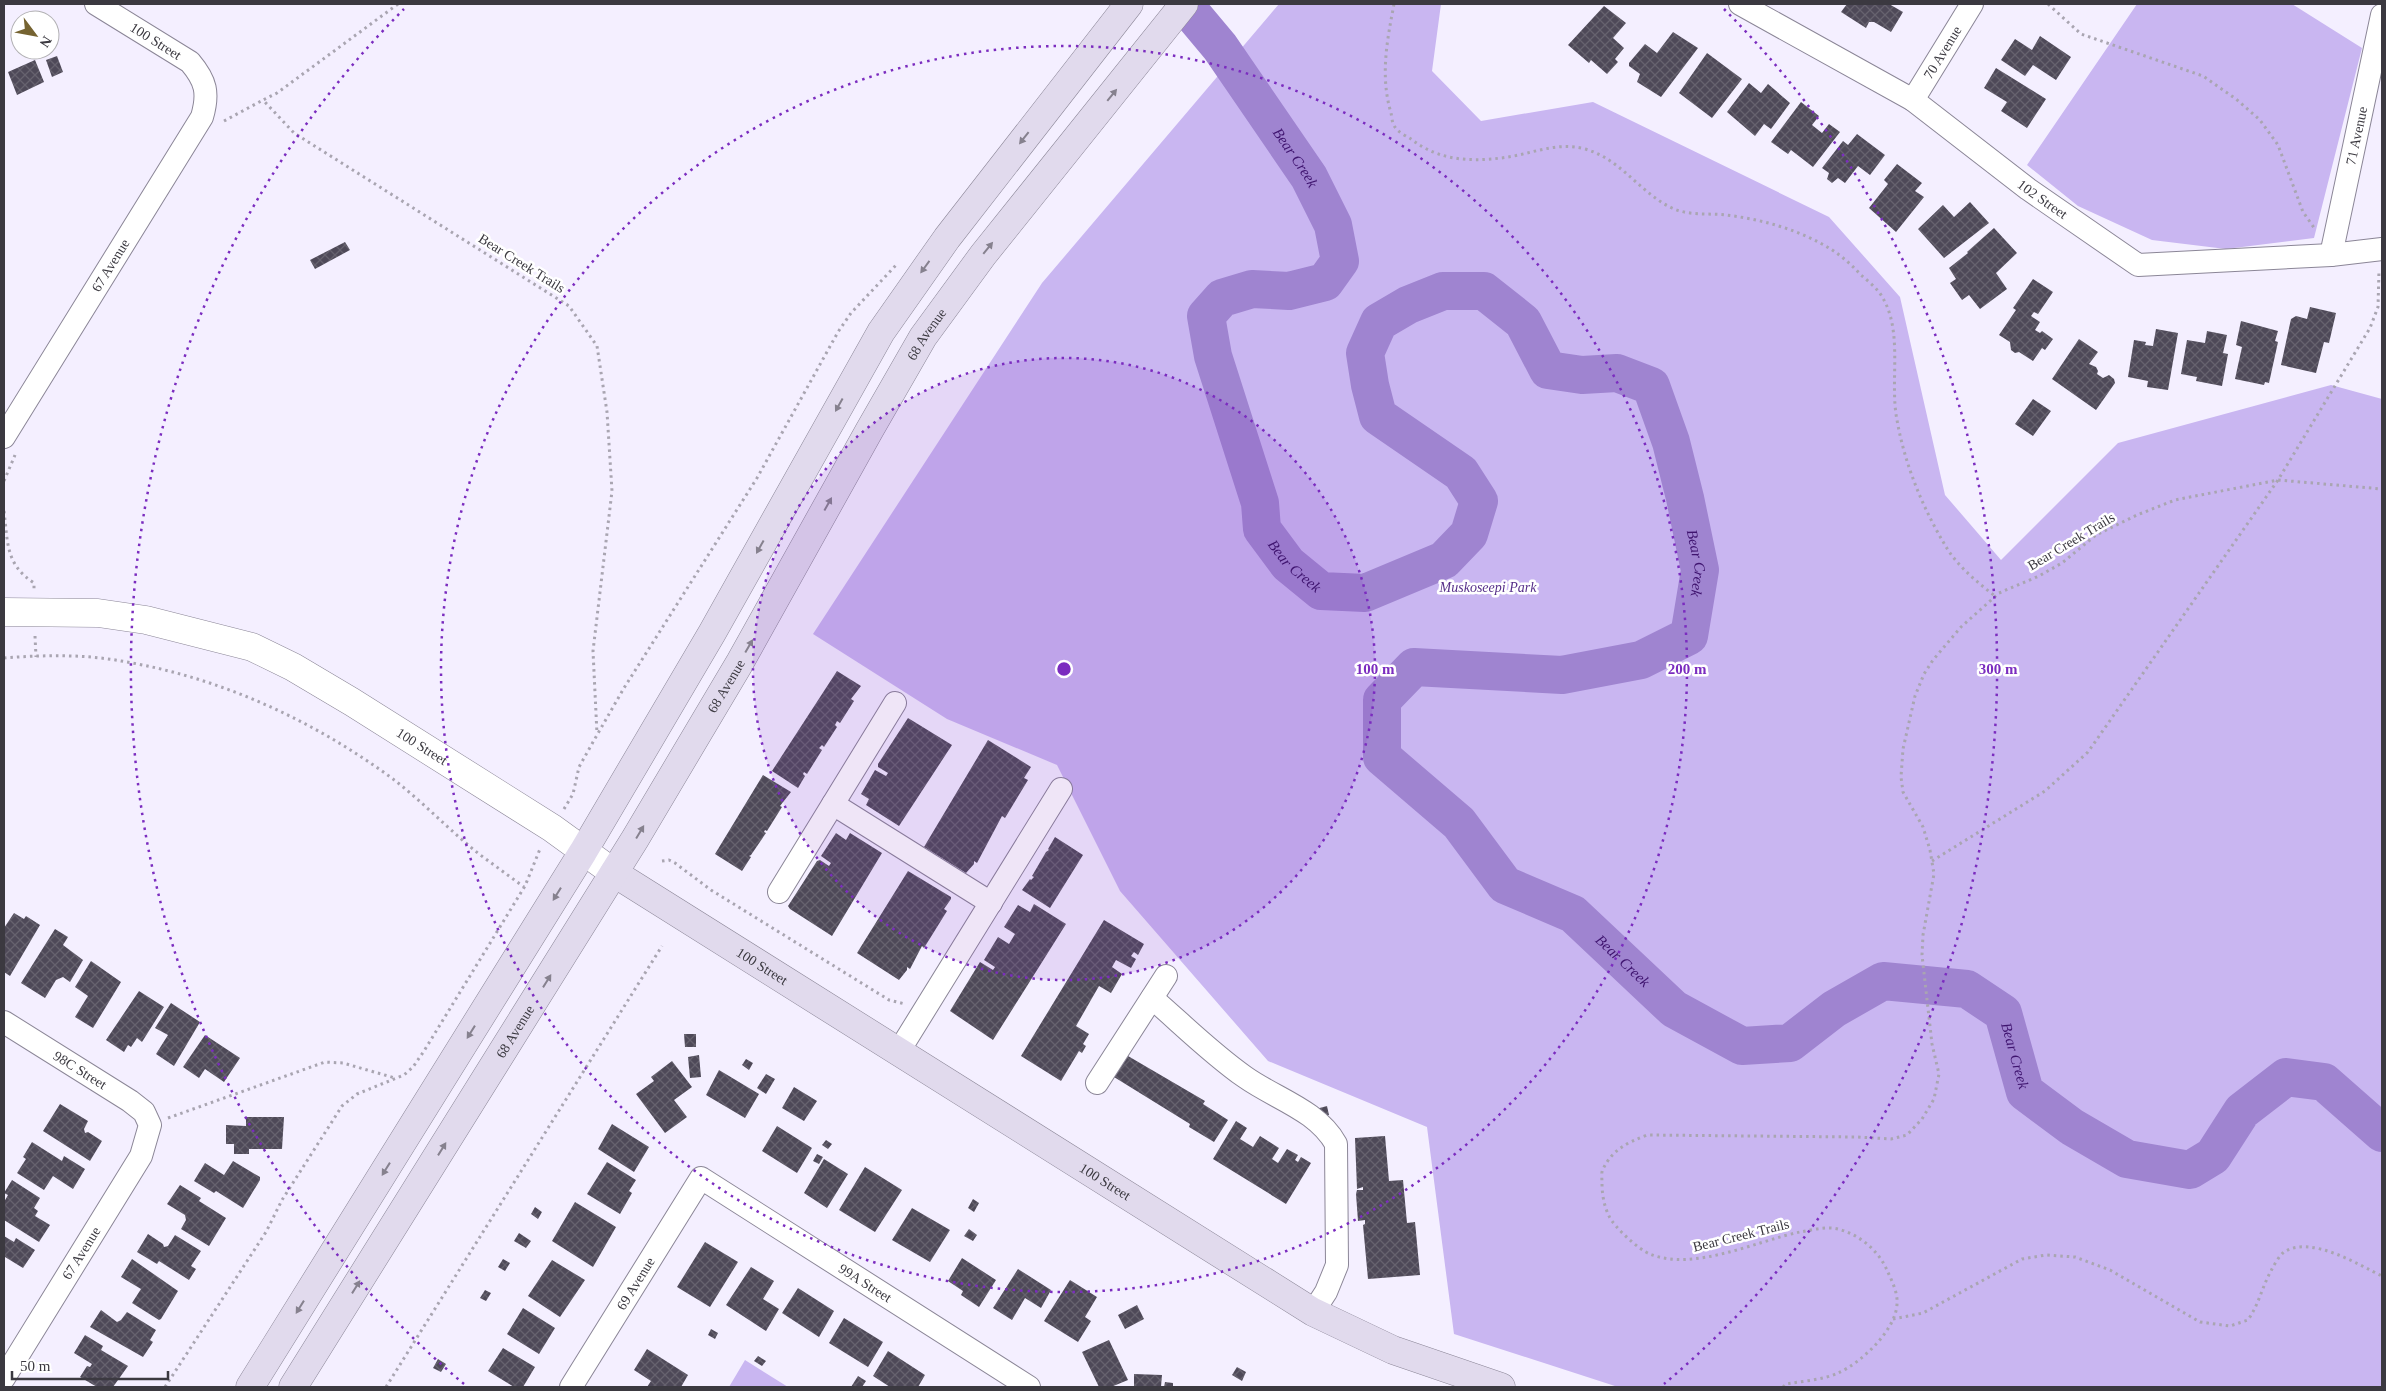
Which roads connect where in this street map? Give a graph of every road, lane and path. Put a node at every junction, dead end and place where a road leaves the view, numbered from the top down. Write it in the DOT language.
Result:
graph roads {
  1 [pos="96,4"];
  2 [pos="398,4"];
  3 [pos="1129,4"];
  4 [pos="1184,4"];
  5 [pos="1394,4"];
  6 [pos="1740,4"];
  7 [pos="1972,4"];
  8 [pos="2048,4"];
  9 [pos="2382,15"];
  10 [pos="205,88"];
  11 [pos="1912,100"];
  12 [pos="2380,249"];
  13 [pos="2331,255"];
  14 [pos="899,261"];
  15 [pos="4,437"];
  16 [pos="2278,480"];
  17 [pos="2382,490"];
  18 [pos="4,511"];
  19 [pos="34,588"];
  20 [pos="1995,596"];
  21 [pos="4,612"];
  22 [pos="35,631"];
  23 [pos="36,657"];
  24 [pos="4,658"];
  25 [pos="895,703"];
  26 [pos="597,735"];
  27 [pos="1060,789"];
  28 [pos="573,794"];
  29 [pos="834,804"];
  30 [pos="540,849"];
  31 [pos="583,852"];
  32 [pos="662,861"];
  33 [pos="1932,861"];
  34 [pos="614,873"];
  35 [pos="524,887"];
  36 [pos="779,892"];
  37 [pos="991,902"];
  38 [pos="662,946"];
  39 [pos="1166,976"];
  40 [pos="932,998"];
  41 [pos="1152,998"];
  42 [pos="4,1022"];
  43 [pos="899,1051"];
  44 [pos="395,1078"];
  45 [pos="1097,1083"];
  46 [pos="150,1125"];
  47 [pos="701,1178"];
  48 [pos="2382,1276"];
  49 [pos="1313,1312"];
  50 [pos="1892,1320"];
  51 [pos="4,1378"];
  52 [pos="165,1387"];
  53 [pos="250,1387"];
  54 [pos="293,1387"];
  55 [pos="386,1387"];
  56 [pos="571,1387"];
  57 [pos="1029,1387"];
  58 [pos="1501,1387"];
  59 [pos="1783,1387"];
  1 -- 10 [label="street, 100 Street"];
  2 -- 26 [label="path, Bear Creek Trails"];
  3 -- 31 [label="main road, one-way"];
  34 -- 4 [label="main road, 68 Avenue, one-way"];
  5 -- 20 [label="path"];
  6 -- 11 [label="street, 102 Street"];
  7 -- 11 [label="street, 70 Avenue"];
  8 -- 13 [label="path"];
  9 -- 13 [label="street, 71 Avenue"];
  10 -- 15 [label="street, 67 Avenue"];
  11 -- 13 [label="street, 102 Street"];
  12 -- 13 [label="street, 102 Street"];
  12 -- 16 [label="path"];
  14 -- 26 [label="path"];
  16 -- 17 [label="path, Bear Creek Trails"];
  16 -- 20 [label="path, Bear Creek Trails"];
  16 -- 33 [label="path"];
  18 -- 19 [label="path"];
  20 -- 33 [label="path, Bear Creek Trails"];
  21 -- 31 [label="street, 100 Street"];
  22 -- 23 [label="path"];
  23 -- 24 [label="path"];
  23 -- 35 [label="path"];
  25 -- 29 [label="street"];
  26 -- 28 [label="path"];
  27 -- 37 [label="street"];
  29 -- 36 [label="street"];
  29 -- 37 [label="street"];
  30 -- 35 [label="path"];
  31 -- 34 [label="street, 100 Street"];
  31 -- 53 [label="main road, one-way"];
  32 -- 40 [label="path"];
  33 -- 50 [label="path, Bear Creek Trails"];
  34 -- 43 [label="main road, 100 Street"];
  54 -- 34 [label="main road, 68 Avenue, one-way"];
  35 -- 44 [label="path"];
  37 -- 40 [label="street"];
  38 -- 55 [label="path"];
  39 -- 41 [label="street"];
  40 -- 43 [label="street"];
  41 -- 45 [label="street"];
  41 -- 49 [label="street"];
  42 -- 46 [label="street, 98C Street"];
  43 -- 49 [label="main road, 100 Street"];
  44 -- 46 [label="path"];
  44 -- 52 [label="path"];
  46 -- 51 [label="street, 67 Avenue"];
  47 -- 56 [label="street, 69 Avenue"];
  47 -- 57 [label="street, 99A Street"];
  48 -- 50 [label="path"];
  49 -- 58 [label="main road, 100 Street"];
  50 -- 59 [label="path, Bear Creek Trails"];
}
